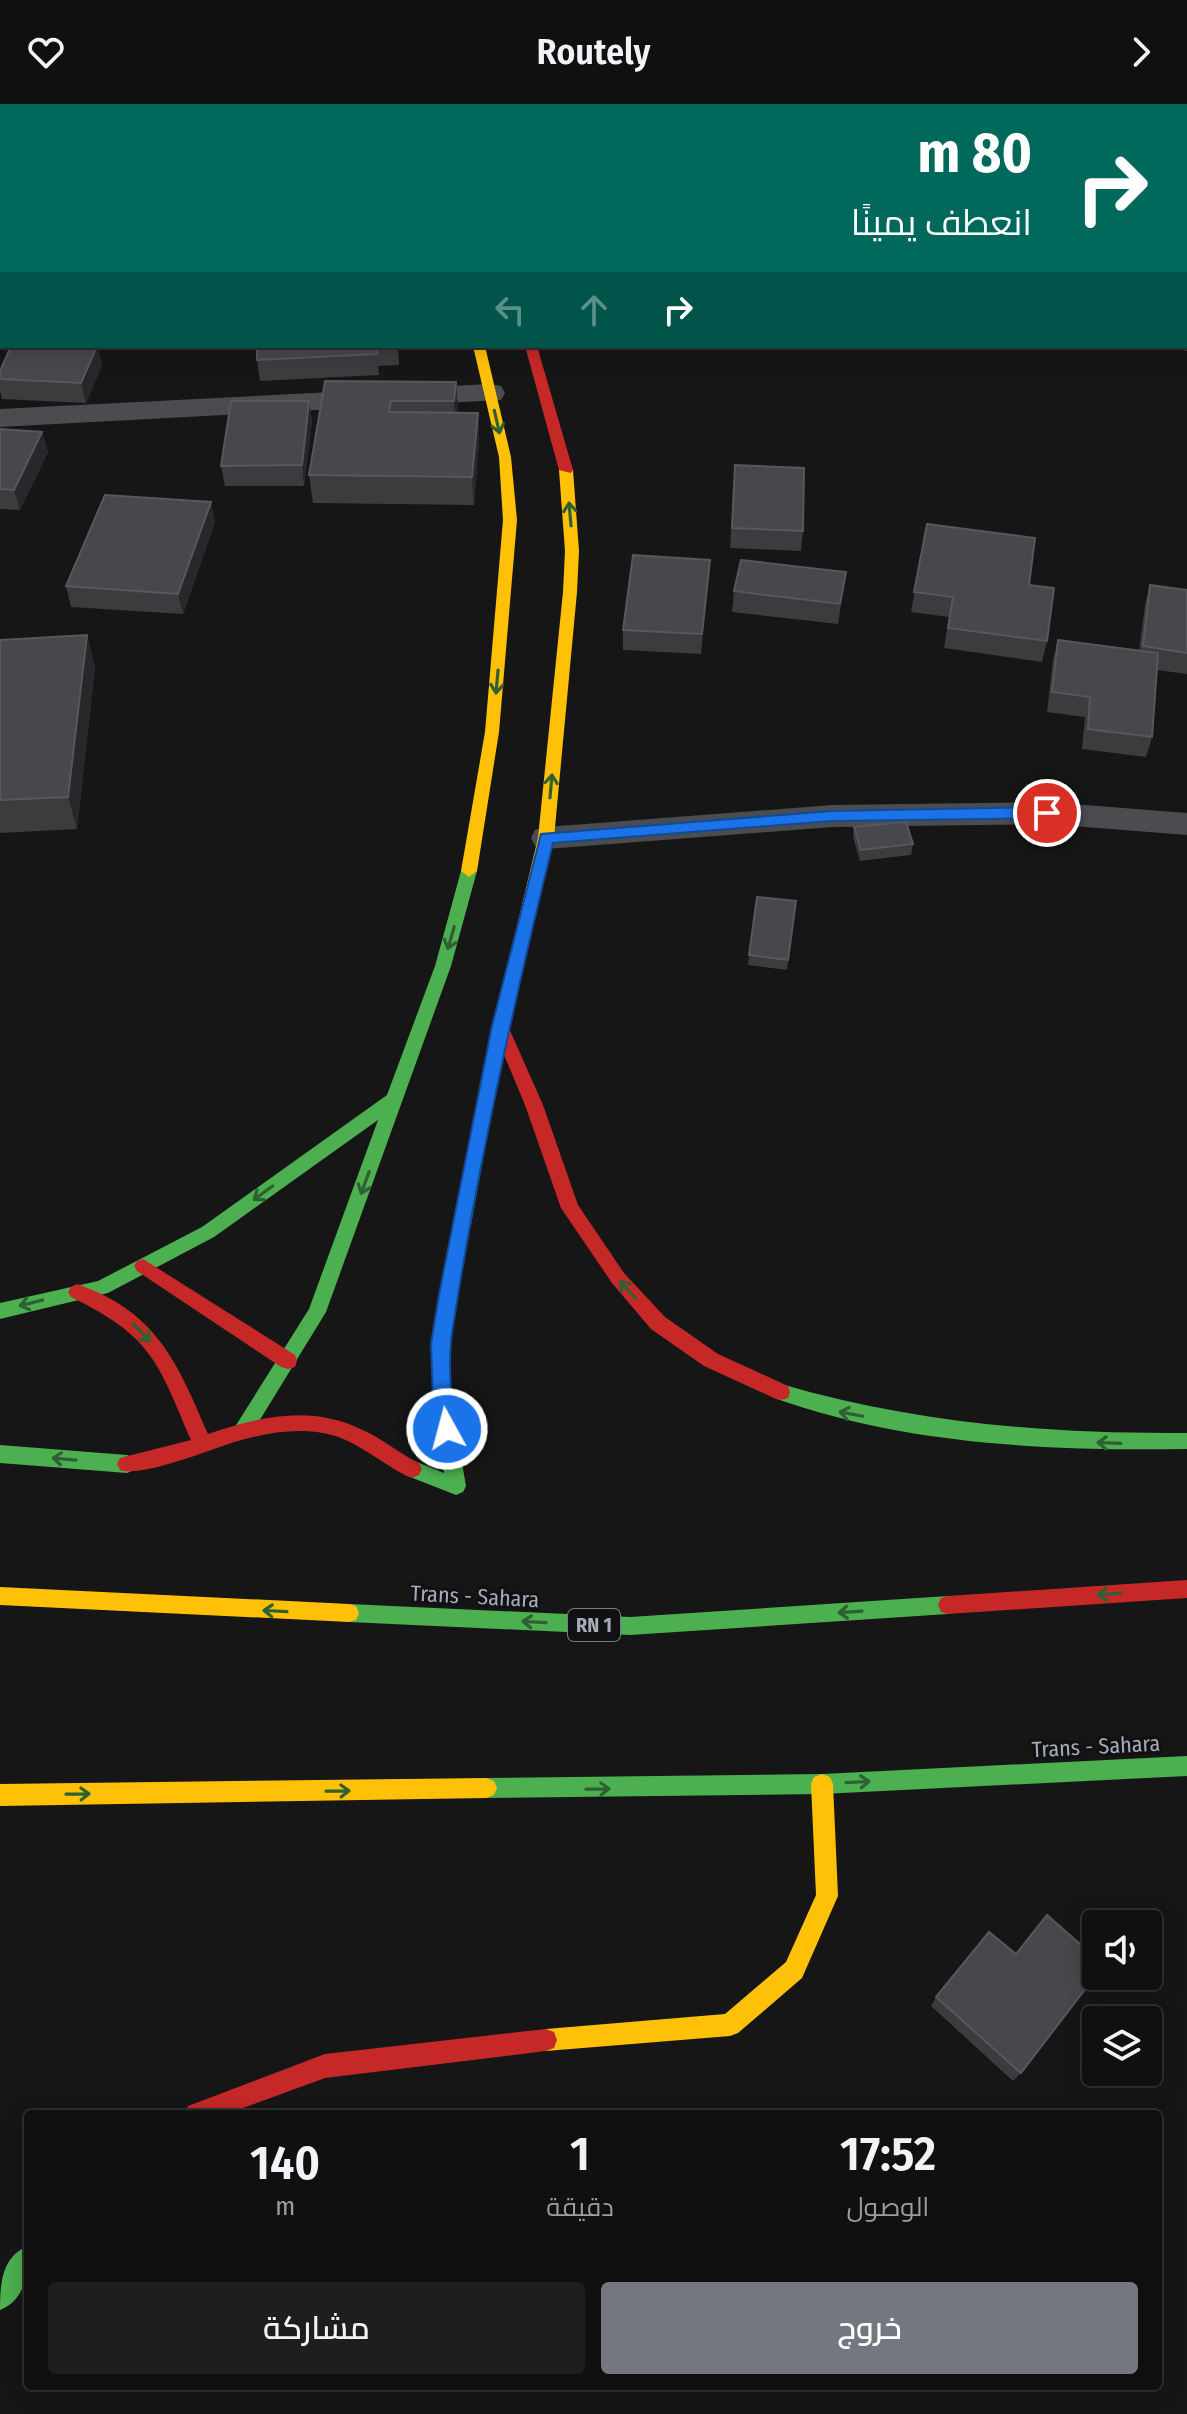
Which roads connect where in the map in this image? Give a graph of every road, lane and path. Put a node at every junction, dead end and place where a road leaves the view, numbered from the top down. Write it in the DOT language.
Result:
graph roads {
  1 [pos="479,348"];
  2 [pos="532,348"];
  3 [pos="490,393"];
  4 [pos="0,418"];
  5 [pos="1187,824"];
  6 [pos="546,838"];
  7 [pos="500,1026"];
  8 [pos="395,1099"];
  9 [pos="143,1266"];
  10 [pos="77,1292"];
  11 [pos="0,1311"];
  12 [pos="288,1361"];
  13 [pos="243,1430"];
  14 [pos="1187,1441"];
  15 [pos="203,1445"];
  16 [pos="0,1454"];
  17 [pos="1187,1589"];
  18 [pos="0,1596"];
  19 [pos="1187,1766"];
  20 [pos="822,1784"];
  21 [pos="0,1795"];
  22 [pos="207,2110"];
  23 [pos="24,2264"];
  24 [pos="0,2298"];
  1 -- 3 [label="main road"];
  6 -- 2 [label="main road, one-way"];
  3 -- 4 [label="street"];
  3 -- 8 [label="main road, one-way"];
  5 -- 6 [label="lane"];
  6 -- 7 [label="main road"];
  7 -- 13 [label="main road"];
  14 -- 7 [label="main road, one-way"];
  8 -- 9 [label="main road, one-way"];
  8 -- 12 [label="main road, one-way"];
  9 -- 10 [label="main road"];
  9 -- 12 [label="main road"];
  10 -- 11 [label="main road, one-way"];
  10 -- 15 [label="main road, one-way"];
  12 -- 13 [label="main road"];
  13 -- 15 [label="main road"];
  15 -- 16 [label="main road, one-way"];
  17 -- 18 [label="main road, Trans - Sahara / RN 1, one-way"];
  20 -- 19 [label="main road, Trans - Sahara, one-way"];
  21 -- 20 [label="main road, Trans - Sahara, one-way"];
  20 -- 22 [label="main road"];
  23 -- 24 [label="main road"];
}
